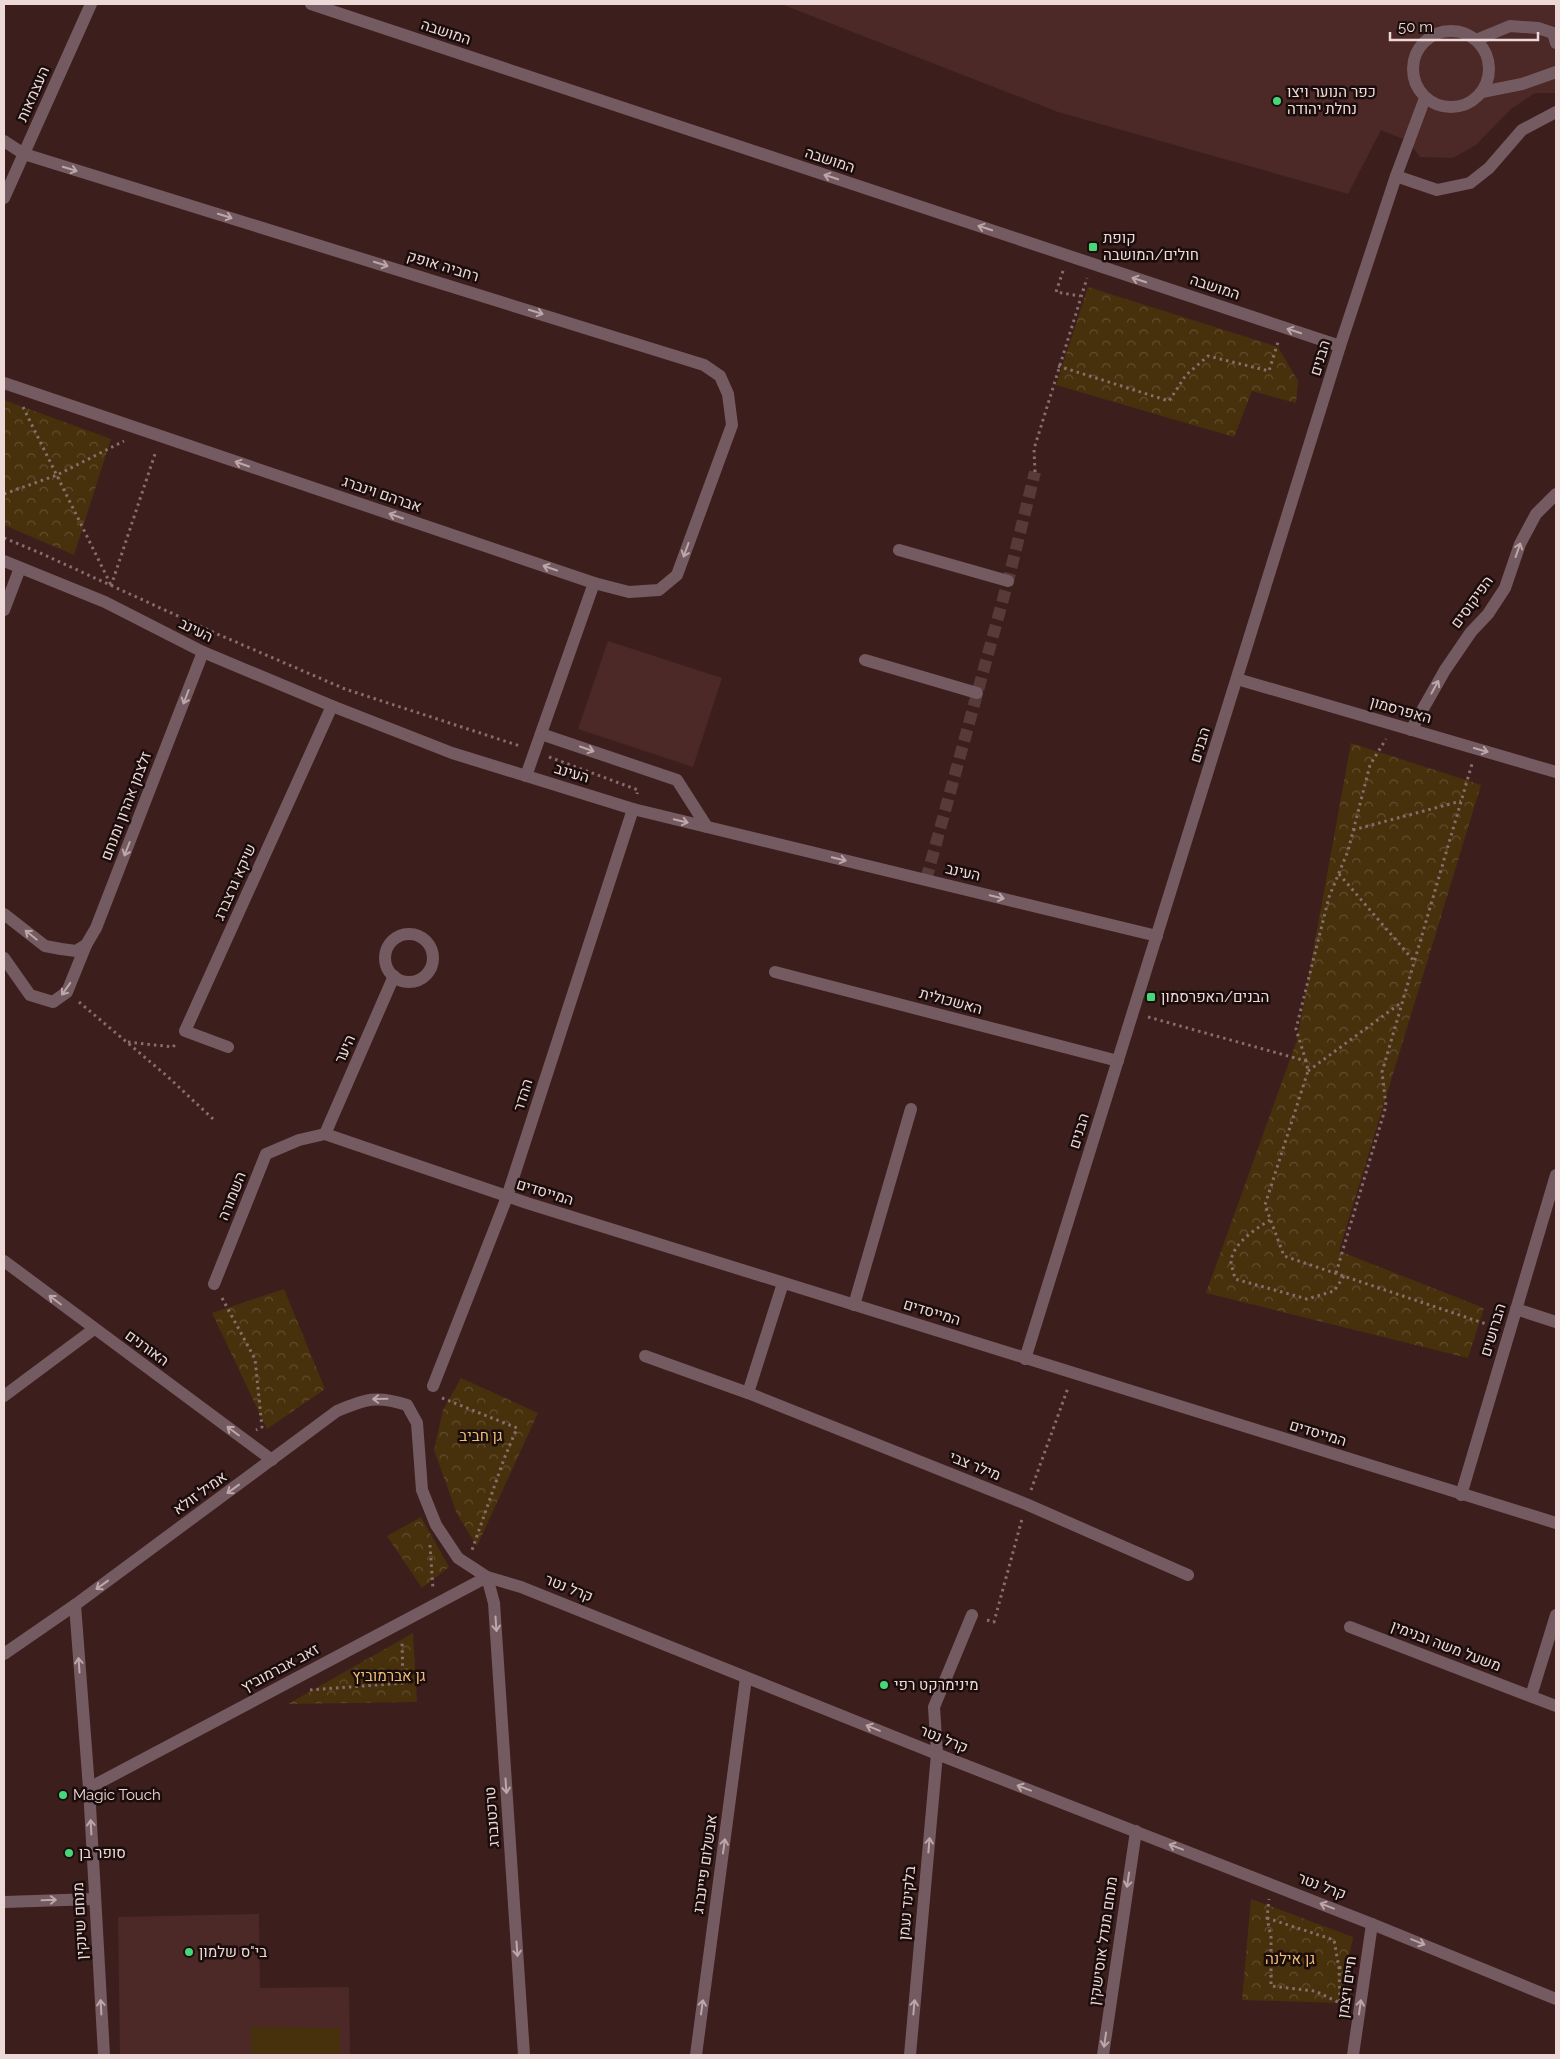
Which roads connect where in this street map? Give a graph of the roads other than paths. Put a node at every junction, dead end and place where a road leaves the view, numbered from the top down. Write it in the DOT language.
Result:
graph roads {
  1 [pos="91,4"];
  2 [pos="311,4"];
  3 [pos="1476,40"];
  4 [pos="1556,43"];
  5 [pos="1556,72"];
  6 [pos="1482,92"];
  7 [pos="1425,98"];
  8 [pos="1556,112"];
  9 [pos="4,141"];
  10 [pos="24,154"];
  11 [pos="1396,176"];
  12 [pos="4,198"];
  13 [pos="1340,346"];
  14 [pos="8,385"];
  15 [pos="1556,494"];
  16 [pos="703,504"];
  17 [pos="899,550"];
  18 [pos="4,561"];
  19 [pos="20,568"];
  20 [pos="1008,581"];
  21 [pos="594,583"];
  22 [pos="4,610"];
  23 [pos="203,652"];
  24 [pos="865,660"];
  25 [pos="1237,679"];
  26 [pos="977,693"];
  27 [pos="332,706"];
  28 [pos="1411,730"];
  29 [pos="541,734"];
  30 [pos="1556,772"];
  31 [pos="526,776"];
  32 [pos="633,809"];
  33 [pos="707,827"];
  34 [pos="4,914"];
  35 [pos="1157,936"];
  36 [pos="86,945"];
  37 [pos="4,958"];
  38 [pos="775,972"];
  39 [pos="394,976"];
  40 [pos="228,1046"];
  41 [pos="1118,1061"];
  42 [pos="911,1109"];
  43 [pos="326,1134"];
  44 [pos="1556,1175"];
  45 [pos="507,1197"];
  46 [pos="4,1261"];
  47 [pos="783,1283"];
  48 [pos="214,1284"];
  49 [pos="854,1305"];
  50 [pos="1516,1309"];
  51 [pos="1556,1322"];
  52 [pos="94,1329"];
  53 [pos="645,1356"];
  54 [pos="1025,1359"];
  55 [pos="436,1392"];
  56 [pos="748,1393"];
  57 [pos="4,1396"];
  58 [pos="417,1423"];
  59 [pos="272,1460"];
  60 [pos="1462,1495"];
  61 [pos="1556,1523"];
  62 [pos="1188,1575"];
  63 [pos="487,1577"];
  64 [pos="75,1605"];
  65 [pos="972,1615"];
  66 [pos="1556,1615"];
  67 [pos="1350,1626"];
  68 [pos="4,1654"];
  69 [pos="746,1678"];
  70 [pos="1531,1696"];
  71 [pos="1556,1706"];
  72 [pos="937,1754"];
  73 [pos="89,1788"];
  74 [pos="1136,1831"];
  75 [pos="95,1899"];
  76 [pos="4,1902"];
  77 [pos="1372,1924"];
  78 [pos="1556,1999"];
  79 [pos="104,2055"];
  80 [pos="524,2055"];
  81 [pos="696,2055"];
  82 [pos="910,2055"];
  83 [pos="1103,2055"];
  84 [pos="1353,2055"];
  1 -- 10 [label="street, העצמאות"];
  13 -- 2 [label="street, המושבה, one-way"];
  3 -- 4 [label="street"];
  3 -- 6 [label="street"];
  3 -- 7 [label="street"];
  5 -- 6 [label="street"];
  6 -- 7 [label="street"];
  7 -- 11 [label="street, הבנים"];
  8 -- 11 [label="street"];
  9 -- 10 [label="street, רחביה אופק"];
  10 -- 12 [label="street, העצמאות"];
  10 -- 16 [label="street, רחביה אופק, one-way"];
  11 -- 13 [label="street, הבנים"];
  13 -- 25 [label="street, הבנים"];
  21 -- 14 [label="street, אברהם וינברג, one-way"];
  28 -- 15 [label="street, הפיקוסים, one-way"];
  16 -- 21 [label="street, אברהם וינברג, one-way"];
  17 -- 20 [label="street"];
  18 -- 19 [label="street, העינב"];
  19 -- 22 [label="street"];
  19 -- 23 [label="street, העינב"];
  21 -- 29 [label="street"];
  23 -- 27 [label="street, העינב"];
  23 -- 36 [label="street, זלצמן אהרון ומנחם, one-way"];
  24 -- 26 [label="street"];
  25 -- 28 [label="street, האפרסמון"];
  25 -- 35 [label="street, הבנים"];
  27 -- 31 [label="street, העינב"];
  27 -- 40 [label="street, שיקא גרצברג"];
  28 -- 30 [label="street, האפרסמון, one-way"];
  29 -- 31 [label="street"];
  29 -- 33 [label="street, one-way"];
  31 -- 32 [label="street, העינב"];
  32 -- 33 [label="street, העינב, one-way"];
  32 -- 45 [label="street, ההדר"];
  33 -- 35 [label="street, העינב, one-way"];
  36 -- 34 [label="street, one-way"];
  35 -- 41 [label="street, הבנים"];
  36 -- 37 [label="street, זלצמן אהרון ומנחם, one-way"];
  38 -- 41 [label="street, האשכולית"];
  39 -- 43 [label="street, היער"];
  41 -- 54 [label="street, הבנים"];
  42 -- 49 [label="street"];
  43 -- 45 [label="street, המייסדים"];
  43 -- 48 [label="street, השמורה"];
  44 -- 50 [label="street, הברושים"];
  45 -- 47 [label="street, המייסדים"];
  45 -- 55 [label="street, ההדר"];
  52 -- 46 [label="street, האורנים, one-way"];
  47 -- 49 [label="street, המייסדים"];
  47 -- 56 [label="street"];
  49 -- 54 [label="street, המייסדים"];
  50 -- 51 [label="street"];
  50 -- 60 [label="street, הברושים"];
  52 -- 57 [label="street"];
  59 -- 52 [label="street, האורנים, one-way"];
  53 -- 56 [label="street, מילר צבי"];
  54 -- 60 [label="street, המייסדים"];
  56 -- 62 [label="street, מילר צבי"];
  58 -- 59 [label="street, אמיל זולא, one-way"];
  58 -- 63 [label="street, קרל נטר"];
  59 -- 64 [label="street, אמיל זולא, one-way"];
  60 -- 61 [label="street, המייסדים"];
  63 -- 69 [label="street, קרל נטר"];
  63 -- 73 [label="street, זאב אברמוביץ"];
  63 -- 80 [label="street, טרכטנברג, one-way"];
  64 -- 68 [label="street, אמיל זולא"];
  73 -- 64 [label="street, מנחם שינקין, one-way"];
  65 -- 72 [label="street, בלקינד נעמן"];
  66 -- 70 [label="street"];
  67 -- 70 [label="street, משעל משה ובנימין"];
  72 -- 69 [label="street, קרל נטר, one-way"];
  81 -- 69 [label="street, אבשלום פיינברג, one-way"];
  70 -- 71 [label="street, משעל משה ובנימין"];
  74 -- 72 [label="street, קרל נטר, one-way"];
  82 -- 72 [label="street, בלקינד נעמן, one-way"];
  75 -- 73 [label="street, מנחם שינקין, one-way"];
  77 -- 74 [label="street, קרל נטר, one-way"];
  74 -- 83 [label="street, מנחם מנדל אוסישקין, one-way"];
  76 -- 75 [label="street, one-way"];
  79 -- 75 [label="street, מנחם שינקין, one-way"];
  77 -- 78 [label="street, קרל נטר, one-way"];
  84 -- 77 [label="street, חיים ויצמן, one-way"];
}
